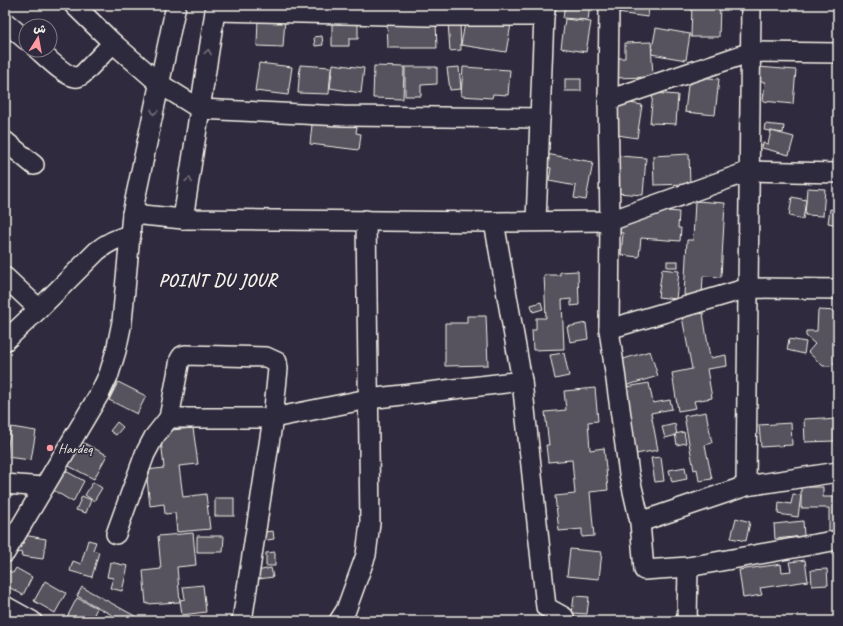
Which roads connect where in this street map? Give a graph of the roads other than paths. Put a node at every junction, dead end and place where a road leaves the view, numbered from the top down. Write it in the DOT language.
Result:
graph roads {
  1 [pos="74,5"];
  2 [pos="176,5"];
  3 [pos="609,5"];
  4 [pos="751,5"];
  5 [pos="215,8"];
  6 [pos="326,9"];
  7 [pos="428,10"];
  8 [pos="545,11"];
  9 [pos="5,22"];
  10 [pos="18,33"];
  11 [pos="113,43"];
  12 [pos="751,52"];
  13 [pos="838,53"];
  14 [pos="48,58"];
  15 [pos="160,84"];
  16 [pos="608,100"];
  17 [pos="200,109"];
  18 [pos="540,118"];
  19 [pos="5,141"];
  20 [pos="34,165"];
  21 [pos="750,171"];
  22 [pos="838,173"];
  23 [pos="132,214"];
  24 [pos="183,219"];
  25 [pos="366,220"];
  26 [pos="536,221"];
  27 [pos="610,221"];
  28 [pos="494,222"];
  29 [pos="131,235"];
  30 [pos="5,277"];
  31 [pos="748,288"];
  32 [pos="838,289"];
  33 [pos="39,309"];
  34 [pos="609,329"];
  35 [pos="5,341"];
  36 [pos="522,381"];
  37 [pos="368,399"];
  38 [pos="169,418"];
  39 [pos="273,418"];
  40 [pos="838,472"];
  41 [pos="5,484"];
  42 [pos="746,486"];
  43 [pos="44,487"];
  44 [pos="640,522"];
  45 [pos="116,534"];
  46 [pos="838,540"];
  47 [pos="5,553"];
  48 [pos="688,567"];
  49 [pos="5,606"];
  50 [pos="32,621"];
  51 [pos="242,621"];
  52 [pos="339,621"];
  53 [pos="565,621"];
  54 [pos="687,621"];
  1 -- 11 [label="street"];
  2 -- 15 [label="street"];
  3 -- 16 [label="street"];
  4 -- 12 [label="street"];
  5 -- 6 [label="street"];
  17 -- 5 [label="street, one-way"];
  6 -- 7 [label="street"];
  7 -- 8 [label="street"];
  8 -- 18 [label="street"];
  9 -- 10 [label="street"];
  11 -- 14 [label="street"];
  11 -- 15 [label="street"];
  12 -- 13 [label="street"];
  12 -- 16 [label="street"];
  12 -- 21 [label="street"];
  15 -- 17 [label="street"];
  15 -- 23 [label="street, one-way"];
  16 -- 27 [label="street"];
  17 -- 18 [label="street"];
  24 -- 17 [label="street, one-way"];
  18 -- 26 [label="street"];
  19 -- 20 [label="street"];
  21 -- 22 [label="street"];
  21 -- 27 [label="street"];
  21 -- 31 [label="street"];
  23 -- 24 [label="street"];
  23 -- 29 [label="street"];
  24 -- 25 [label="street"];
  25 -- 28 [label="street"];
  25 -- 37 [label="street"];
  26 -- 27 [label="street"];
  26 -- 28 [label="street"];
  27 -- 34 [label="street"];
  28 -- 36 [label="street"];
  29 -- 33 [label="street"];
  29 -- 43 [label="street"];
  30 -- 33 [label="street"];
  31 -- 32 [label="street"];
  31 -- 34 [label="street"];
  31 -- 42 [label="street"];
  33 -- 35 [label="street"];
  34 -- 44 [label="street"];
  36 -- 37 [label="street"];
  36 -- 53 [label="street"];
  37 -- 39 [label="street"];
  37 -- 52 [label="street"];
  38 -- 39 [label="street"];
  38 -- 39 [label="street"];
  38 -- 45 [label="street"];
  39 -- 51 [label="street"];
  40 -- 42 [label="street"];
  41 -- 43 [label="street"];
  42 -- 44 [label="street"];
  43 -- 47 [label="street"];
  44 -- 48 [label="street"];
  46 -- 48 [label="street"];
  48 -- 54 [label="street"];
  49 -- 50 [label="street"];
}
